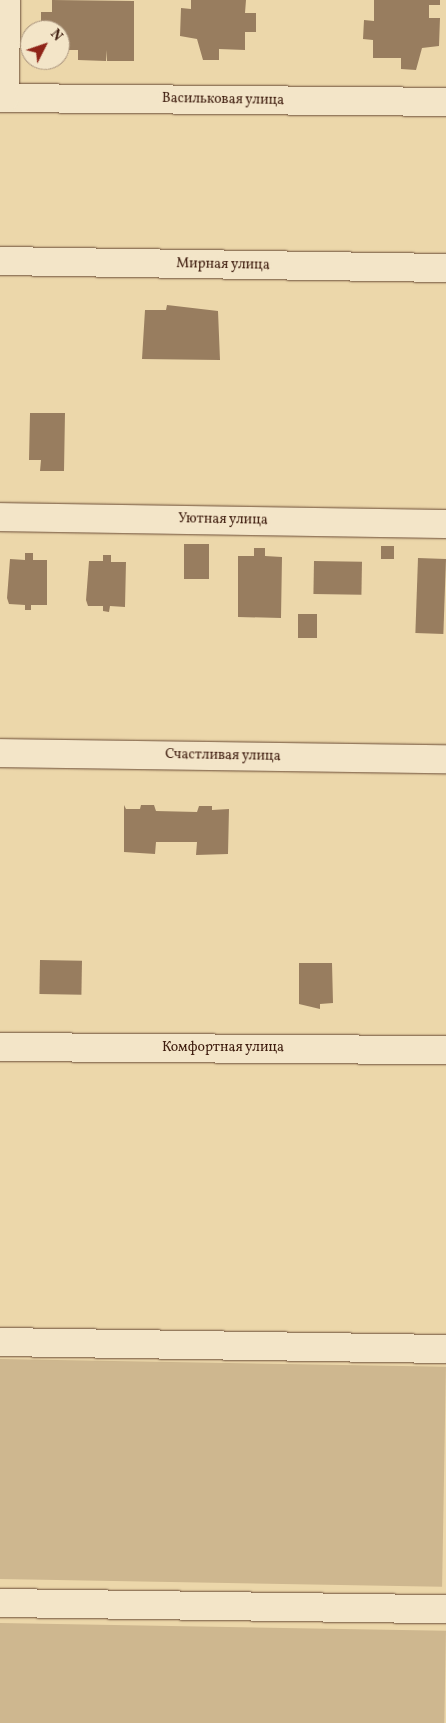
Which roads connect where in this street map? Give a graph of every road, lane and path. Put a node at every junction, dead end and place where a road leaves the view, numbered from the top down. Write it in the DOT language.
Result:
graph roads {
  1 [pos="6,0"];
  2 [pos="3,98"];
  3 [pos="446,102"];
  4 [pos="0,261"];
  5 [pos="446,268"];
  6 [pos="0,517"];
  7 [pos="446,524"];
  8 [pos="0,754"];
  9 [pos="446,759"];
  10 [pos="0,1047"];
  11 [pos="446,1050"];
  12 [pos="0,1342"];
  13 [pos="446,1349"];
  14 [pos="0,1602"];
  15 [pos="446,1609"];
  1 -- 2 [label="street"];
  2 -- 3 [label="street, Васильковая улица"];
  4 -- 5 [label="street, Мирная улица"];
  6 -- 7 [label="street, Уютная улица"];
  8 -- 9 [label="street, Счастливая улица"];
  10 -- 11 [label="street, Комфортная улица"];
  12 -- 13 [label="street"];
  14 -- 15 [label="street"];
}
